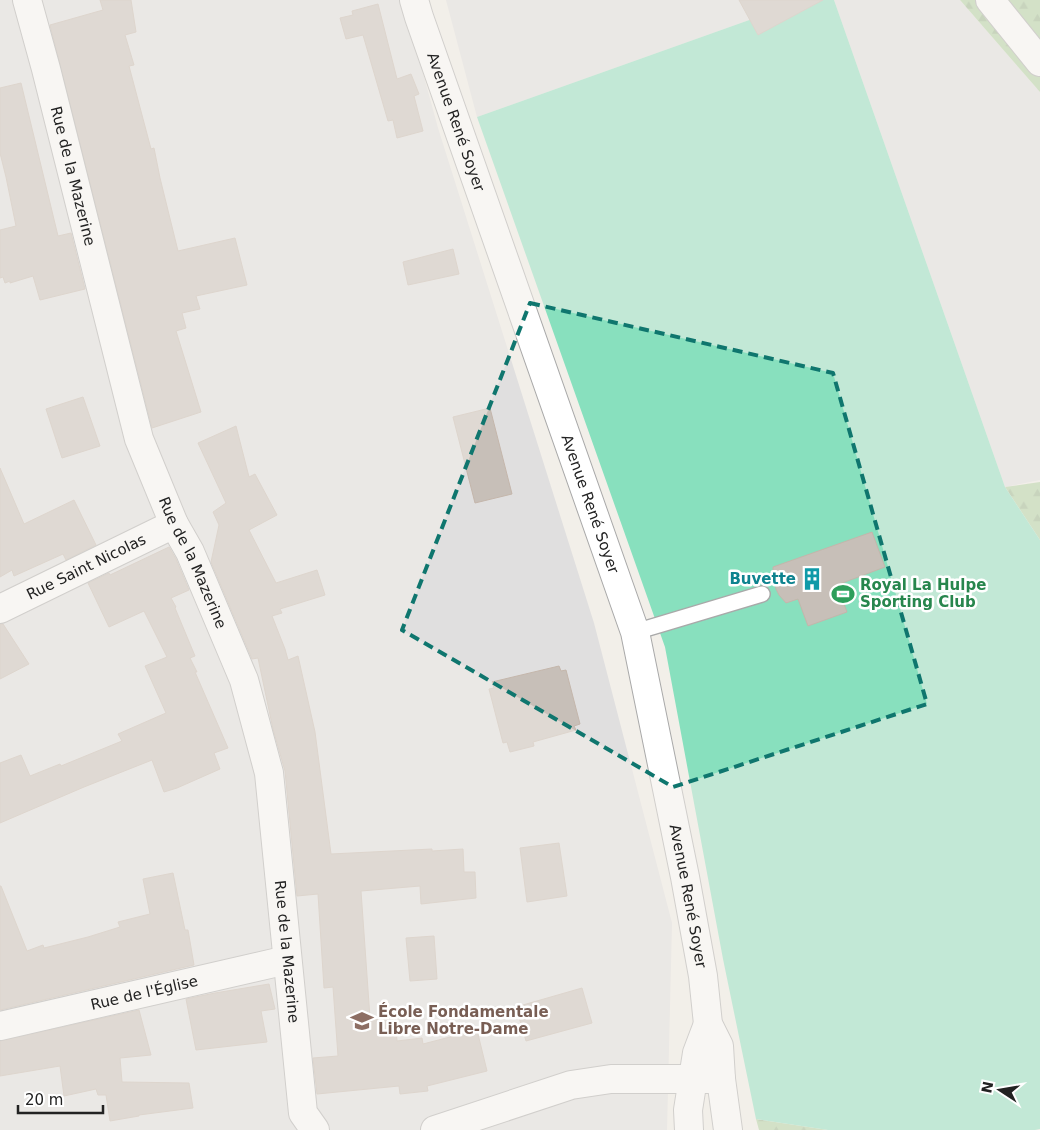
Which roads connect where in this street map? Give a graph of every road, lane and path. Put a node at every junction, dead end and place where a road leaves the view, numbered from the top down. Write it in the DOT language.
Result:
graph roads {
  1 [pos="26,0"];
  2 [pos="414,0"];
  3 [pos="990,0"];
  4 [pos="1040,62"];
  5 [pos="174,524"];
  6 [pos="762,594"];
  7 [pos="0,609"];
  8 [pos="635,632"];
  9 [pos="287,960"];
  10 [pos="708,1024"];
  11 [pos="0,1026"];
  12 [pos="721,1079"];
  13 [pos="693,1080"];
  14 [pos="315,1130"];
  15 [pos="435,1130"];
  16 [pos="689,1130"];
  17 [pos="728,1130"];
  1 -- 5 [label="street, Rue de la Mazerine"];
  2 -- 8 [label="street, Avenue René Soyer"];
  3 -- 4 [label="street"];
  5 -- 7 [label="street, Rue Saint Nicolas"];
  5 -- 9 [label="street, Rue de la Mazerine"];
  6 -- 8 [label="lane"];
  8 -- 10 [label="street, Avenue René Soyer"];
  9 -- 11 [label="street, Rue de l'Église"];
  9 -- 14 [label="street, Rue de la Mazerine"];
  10 -- 12 [label="street, Avenue René Soyer"];
  10 -- 13 [label="street, Avenue René Soyer"];
  12 -- 13 [label="street"];
  12 -- 17 [label="street, Avenue René Soyer"];
  13 -- 15 [label="street"];
  13 -- 16 [label="street, Avenue René Soyer"];
}
